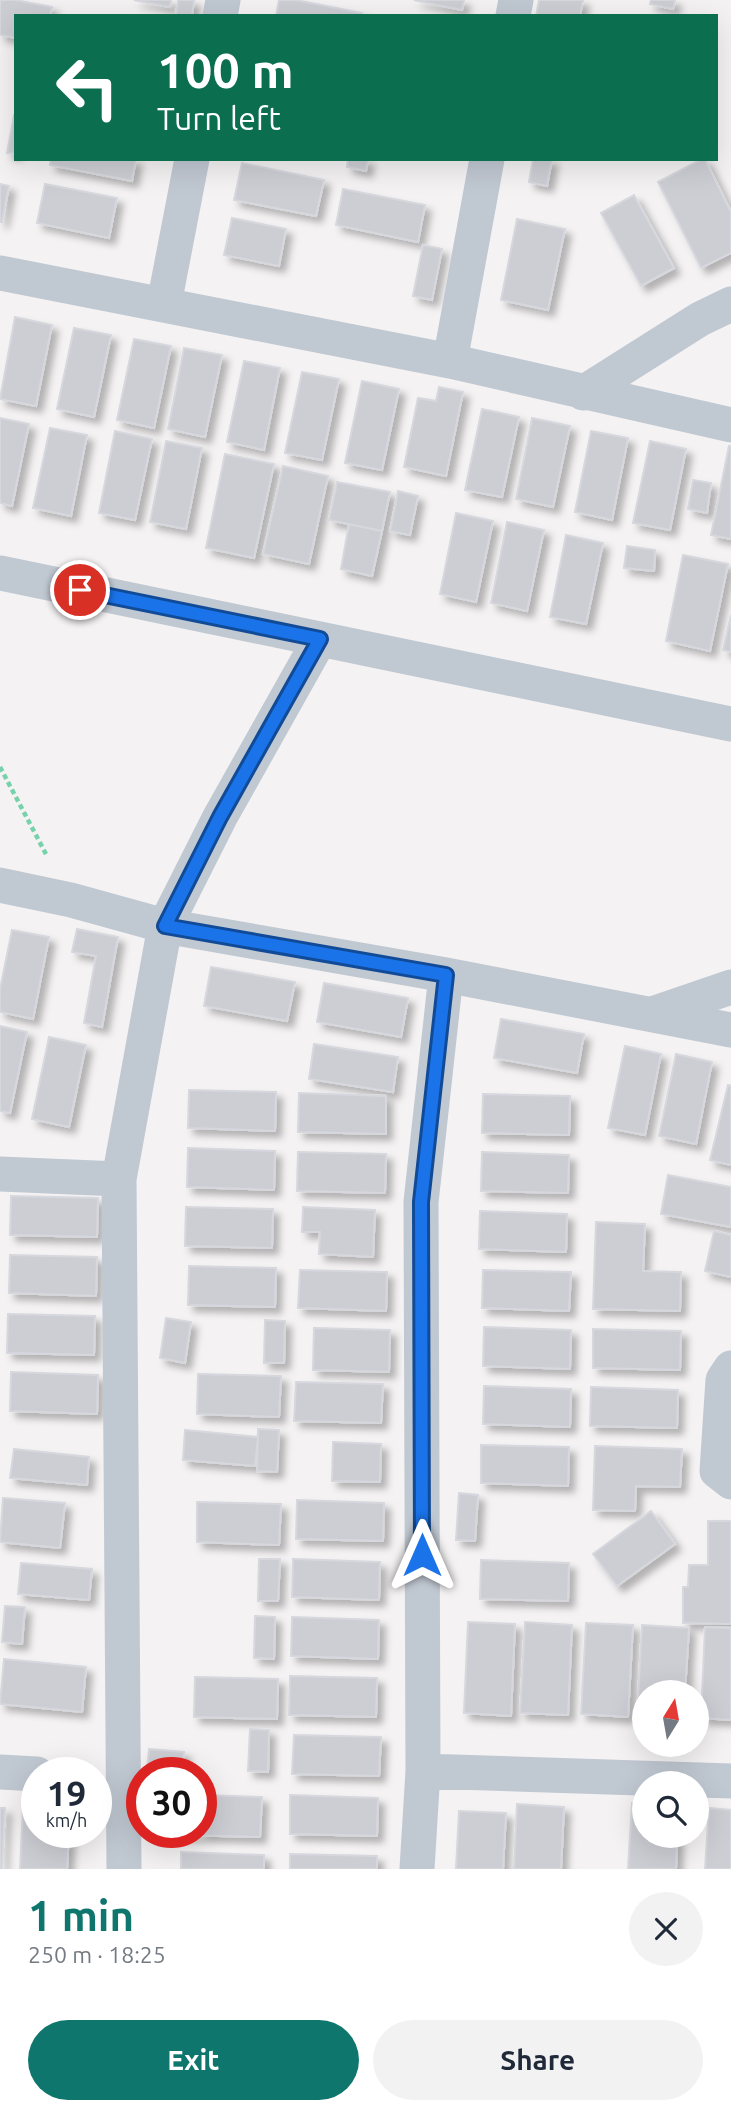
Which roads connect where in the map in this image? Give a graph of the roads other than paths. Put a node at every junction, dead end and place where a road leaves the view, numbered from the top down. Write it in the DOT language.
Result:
graph roads {
  1 [pos="192,161"];
  2 [pos="487,161"];
  3 [pos="0,273"];
  4 [pos="164,304"];
  5 [pos="731,304"];
  6 [pos="450,361"];
  7 [pos="583,393"];
  8 [pos="731,425"];
  9 [pos="0,573"];
  10 [pos="320,639"];
  11 [pos="731,724"];
  12 [pos="0,885"];
  13 [pos="165,926"];
  14 [pos="446,975"];
  15 [pos="731,987"];
  16 [pos="654,1014"];
  17 [pos="731,1030"];
  18 [pos="0,1174"];
  19 [pos="120,1179"];
  20 [pos="731,1368"];
  21 [pos="731,1482"];
  22 [pos="111,1757"];
  23 [pos="0,1772"];
  24 [pos="423,1772"];
  25 [pos="21,1773"];
  26 [pos="731,1781"];
  27 [pos="112,1784"];
  28 [pos="124,1869"];
  29 [pos="417,1869"];
  1 -- 4 [label="street"];
  2 -- 6 [label="street"];
  3 -- 4 [label="street"];
  4 -- 6 [label="street"];
  5 -- 7 [label="street"];
  6 -- 7 [label="street"];
  7 -- 8 [label="street"];
  9 -- 10 [label="street"];
  10 -- 11 [label="street"];
  10 -- 13 [label="street"];
  12 -- 13 [label="street"];
  13 -- 14 [label="street"];
  13 -- 19 [label="street"];
  14 -- 16 [label="street"];
  14 -- 24 [label="street"];
  15 -- 16 [label="street"];
  16 -- 17 [label="street"];
  18 -- 19 [label="street"];
  19 -- 22 [label="street"];
  20 -- 21 [label="street"];
  23 -- 25 [label="street"];
  24 -- 26 [label="street"];
  24 -- 29 [label="street"];
  27 -- 28 [label="street"];
}
